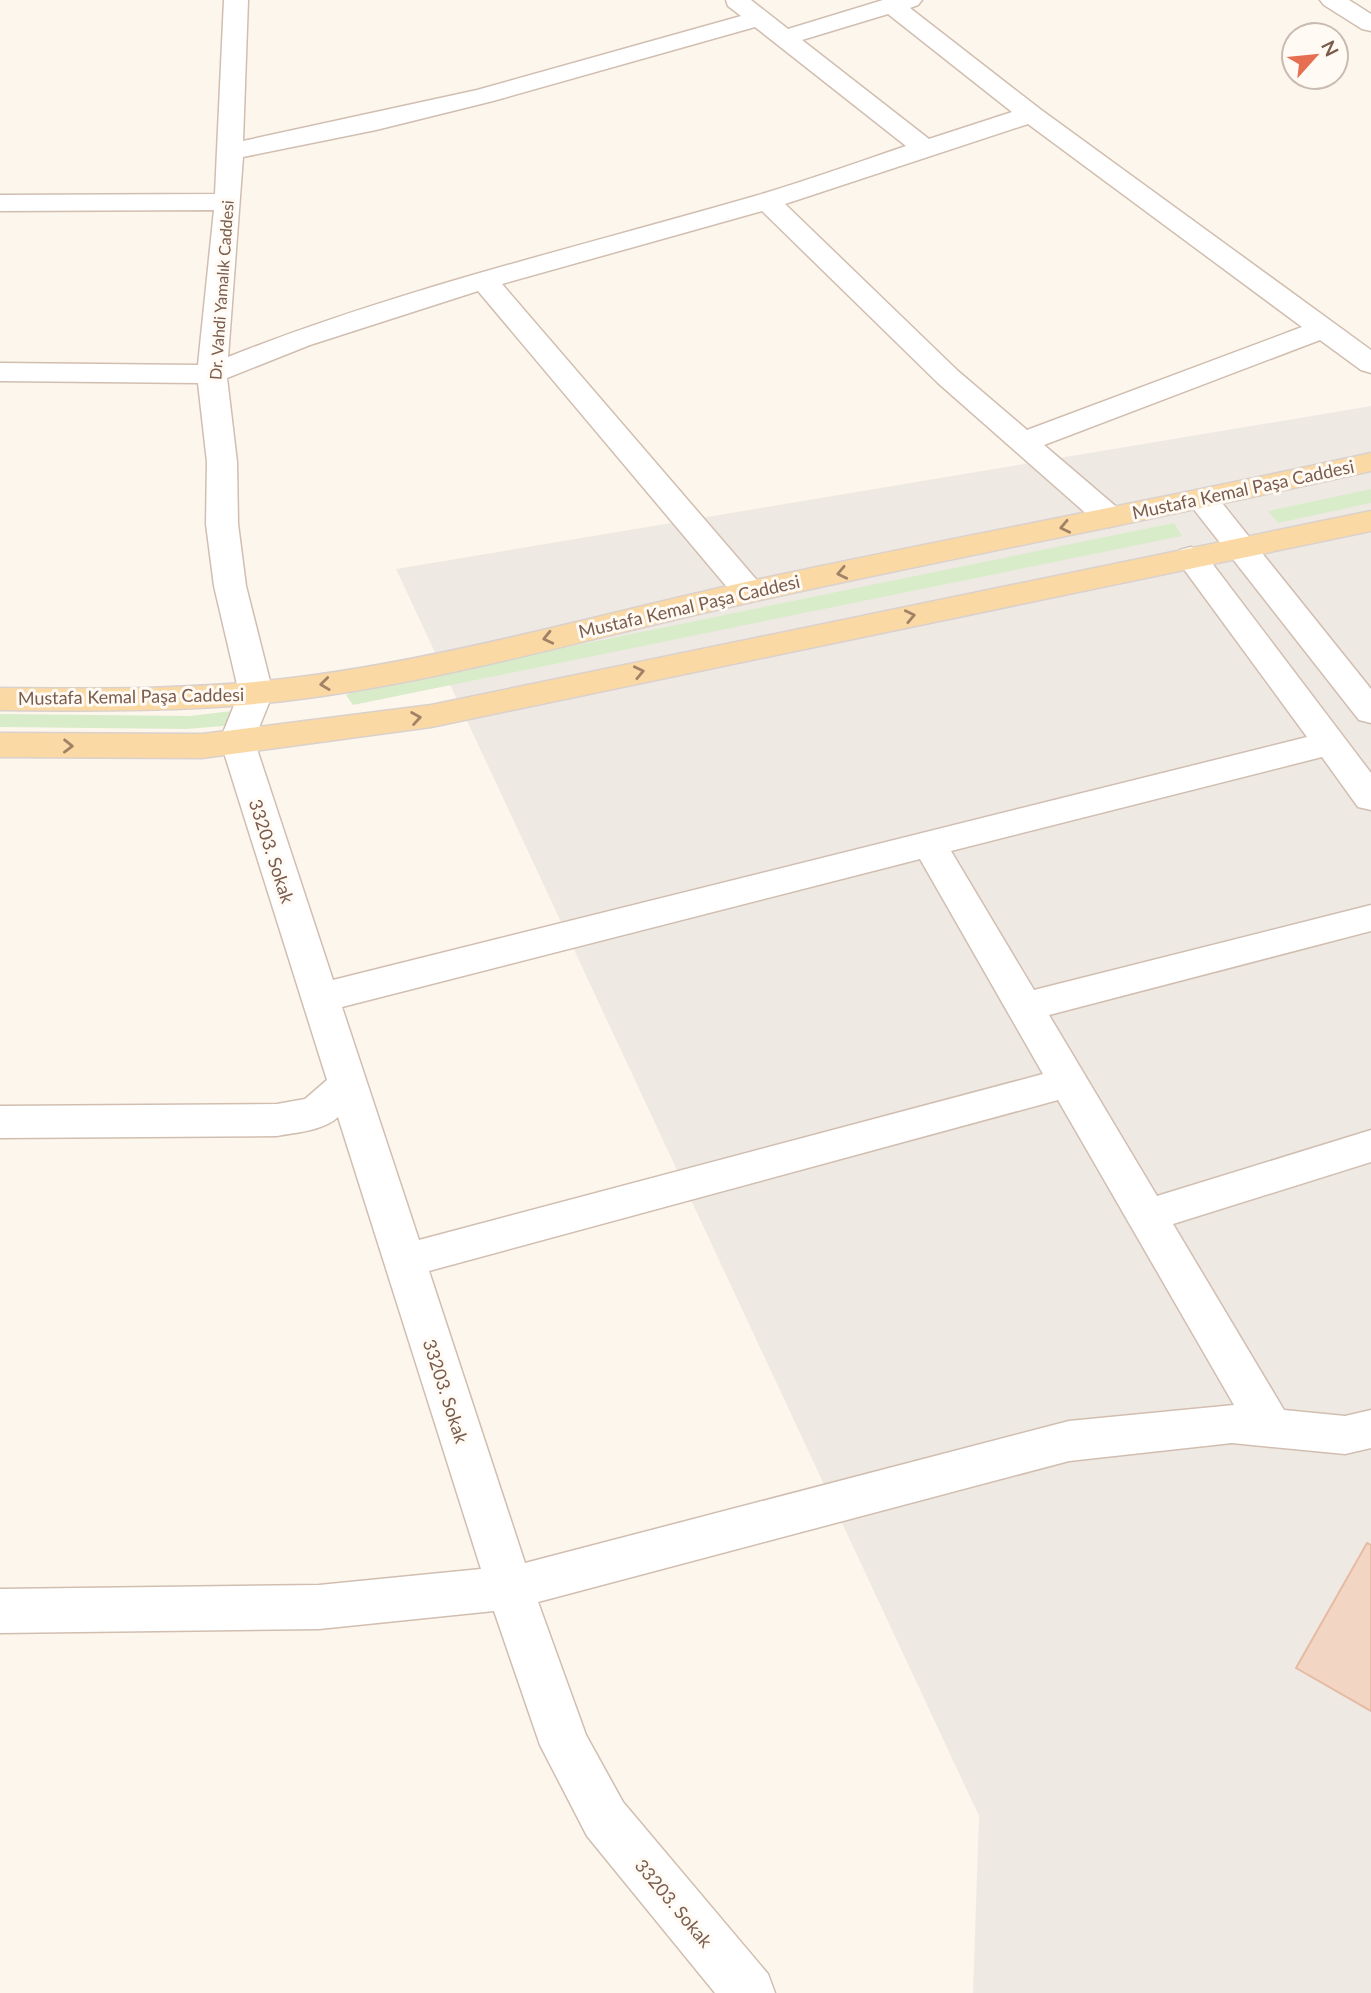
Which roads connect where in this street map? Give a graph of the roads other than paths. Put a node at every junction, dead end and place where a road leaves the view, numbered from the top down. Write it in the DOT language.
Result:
graph roads {
  1 [pos="236,0"];
  2 [pos="735,0"];
  3 [pos="1332,0"];
  4 [pos="901,2"];
  5 [pos="757,19"];
  6 [pos="1371,24"];
  7 [pos="782,38"];
  8 [pos="1031,114"];
  9 [pos="926,149"];
  10 [pos="230,152"];
  11 [pos="767,201"];
  12 [pos="228,202"];
  13 [pos="0,203"];
  14 [pos="484,280"];
  15 [pos="1322,329"];
  16 [pos="1371,364"];
  17 [pos="0,372"];
  18 [pos="212,374"];
  19 [pos="1023,442"];
  20 [pos="1371,462"];
  21 [pos="1203,500"];
  22 [pos="1109,517"];
  23 [pos="1371,520"];
  24 [pos="1241,549"];
  25 [pos="1191,557"];
  26 [pos="749,592"];
  27 [pos="256,693"];
  28 [pos="0,699"];
  29 [pos="1371,712"];
  30 [pos="237,740"];
  31 [pos="1329,743"];
  32 [pos="0,745"];
  33 [pos="1371,798"];
  34 [pos="929,844"];
  35 [pos="1371,918"];
  36 [pos="320,998"];
  37 [pos="1025,1007"];
  38 [pos="1069,1082"];
  39 [pos="348,1084"];
  40 [pos="0,1122"];
  41 [pos="1371,1146"];
  42 [pos="1147,1216"];
  43 [pos="404,1261"];
  44 [pos="1270,1427"];
  45 [pos="1371,1429"];
  46 [pos="510,1588"];
  47 [pos="0,1611"];
  48 [pos="749,1993"];
  1 -- 10 [label="street, Dr. Vahdi Yamalık Caddesi"];
  2 -- 5 [label="street"];
  3 -- 6 [label="street"];
  4 -- 7 [label="street"];
  4 -- 8 [label="street"];
  5 -- 7 [label="street"];
  5 -- 10 [label="street"];
  7 -- 9 [label="street"];
  8 -- 9 [label="street"];
  8 -- 15 [label="street"];
  9 -- 11 [label="street"];
  10 -- 12 [label="street, Dr. Vahdi Yamalık Caddesi"];
  11 -- 14 [label="street"];
  11 -- 19 [label="street"];
  12 -- 13 [label="street"];
  12 -- 18 [label="street, Dr. Vahdi Yamalık Caddesi"];
  14 -- 18 [label="street"];
  14 -- 26 [label="street"];
  15 -- 16 [label="street"];
  15 -- 19 [label="street"];
  17 -- 18 [label="street"];
  18 -- 27 [label="street, Dr. Vahdi Yamalık Caddesi"];
  19 -- 22 [label="street"];
  20 -- 21 [label="main road, Mustafa Kemal Paşa Caddesi"];
  21 -- 22 [label="main road, Mustafa Kemal Paşa Caddesi"];
  21 -- 24 [label="street"];
  22 -- 26 [label="main road, Mustafa Kemal Paşa Caddesi, one-way"];
  23 -- 24 [label="main road"];
  24 -- 25 [label="main road"];
  24 -- 29 [label="street"];
  30 -- 25 [label="main road, one-way"];
  25 -- 31 [label="street"];
  26 -- 27 [label="main road, Mustafa Kemal Paşa Caddesi, one-way"];
  27 -- 28 [label="main road, Mustafa Kemal Paşa Caddesi"];
  27 -- 30 [label="street"];
  32 -- 30 [label="main road, one-way"];
  30 -- 36 [label="street, 33203. Sokak"];
  31 -- 33 [label="street"];
  31 -- 34 [label="street"];
  34 -- 36 [label="street"];
  34 -- 37 [label="street"];
  35 -- 37 [label="street"];
  36 -- 39 [label="street, 33203. Sokak"];
  37 -- 38 [label="street"];
  38 -- 42 [label="street"];
  38 -- 43 [label="street"];
  39 -- 40 [label="street"];
  39 -- 43 [label="street, 33203. Sokak"];
  41 -- 42 [label="street"];
  42 -- 44 [label="street"];
  43 -- 46 [label="street, 33203. Sokak"];
  44 -- 45 [label="street"];
  44 -- 46 [label="street"];
  46 -- 47 [label="street"];
  46 -- 48 [label="street, 33203. Sokak"];
}
